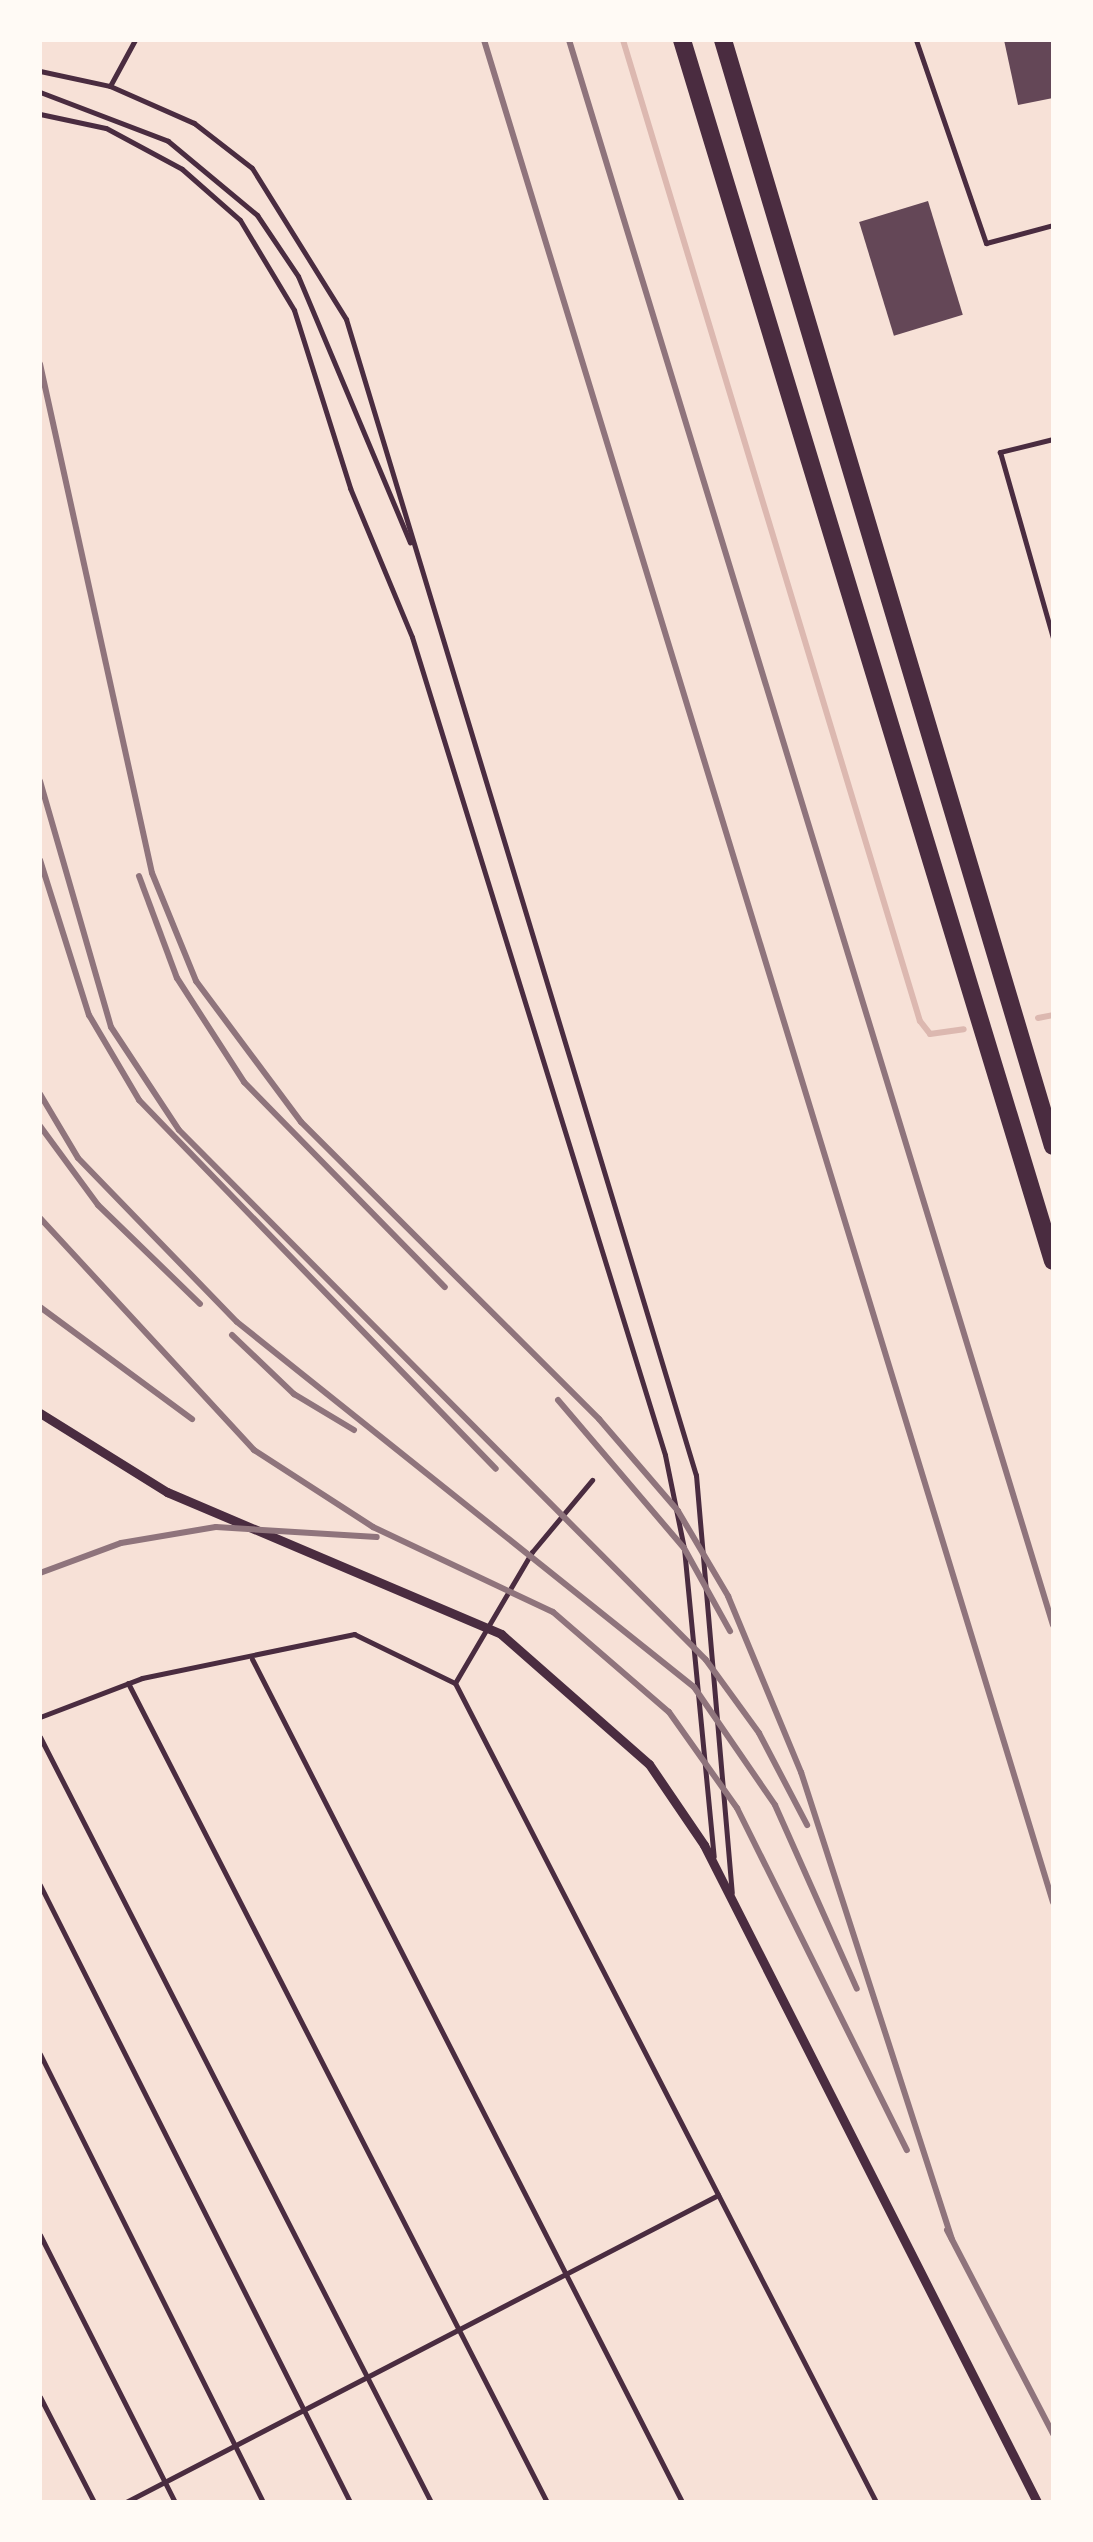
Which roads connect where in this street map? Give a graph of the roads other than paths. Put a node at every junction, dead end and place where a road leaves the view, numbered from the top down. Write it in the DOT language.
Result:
graph roads {
  1 [pos="135,40"];
  2 [pos="682,40"];
  3 [pos="723,40"];
  4 [pos="916,40"];
  5 [pos="40,71"];
  6 [pos="110,86"];
  7 [pos="40,92"];
  8 [pos="40,114"];
  9 [pos="1053,225"];
  10 [pos="1053,439"];
  11 [pos="416,552"];
  12 [pos="1053,638"];
  13 [pos="1053,1146"];
  14 [pos="1053,1261"];
  15 [pos="40,1412"];
  16 [pos="592,1480"];
  17 [pos="490,1628"];
  18 [pos="252,1659"];
  19 [pos="128,1683"];
  20 [pos="456,1683"];
  21 [pos="40,1717"];
  22 [pos="40,1737"];
  23 [pos="714,1865"];
  24 [pos="40,1884"];
  25 [pos="732,1898"];
  26 [pos="40,2054"];
  27 [pos="718,2195"];
  28 [pos="40,2235"];
  29 [pos="561,2276"];
  30 [pos="455,2332"];
  31 [pos="368,2376"];
  32 [pos="40,2397"];
  33 [pos="304,2410"];
  34 [pos="235,2446"];
  35 [pos="165,2482"];
  36 [pos="94,2502"];
  37 [pos="126,2502"];
  38 [pos="175,2502"];
  39 [pos="263,2502"];
  40 [pos="350,2502"];
  41 [pos="431,2502"];
  42 [pos="548,2502"];
  43 [pos="682,2502"];
  44 [pos="876,2502"];
  45 [pos="1037,2502"];
  1 -- 6 [label="lane"];
  2 -- 14 [label="highway"];
  3 -- 13 [label="highway"];
  4 -- 9 [label="lane"];
  5 -- 6 [label="lane"];
  6 -- 11 [label="lane"];
  7 -- 11 [label="lane"];
  8 -- 23 [label="lane"];
  10 -- 12 [label="lane"];
  11 -- 25 [label="lane"];
  15 -- 17 [label="street"];
  16 -- 17 [label="lane"];
  17 -- 20 [label="lane"];
  17 -- 23 [label="street"];
  18 -- 19 [label="lane"];
  18 -- 20 [label="lane"];
  18 -- 29 [label="lane"];
  19 -- 21 [label="lane"];
  19 -- 30 [label="lane"];
  20 -- 27 [label="lane"];
  22 -- 31 [label="lane"];
  23 -- 25 [label="street"];
  24 -- 33 [label="lane"];
  25 -- 45 [label="street"];
  26 -- 34 [label="lane"];
  27 -- 29 [label="lane"];
  27 -- 44 [label="lane"];
  28 -- 35 [label="lane"];
  29 -- 30 [label="lane"];
  29 -- 43 [label="lane"];
  30 -- 31 [label="lane"];
  30 -- 42 [label="lane"];
  31 -- 33 [label="lane"];
  31 -- 41 [label="lane"];
  32 -- 36 [label="lane"];
  33 -- 34 [label="lane"];
  33 -- 40 [label="lane"];
  34 -- 35 [label="lane"];
  34 -- 39 [label="lane"];
  35 -- 37 [label="lane"];
  35 -- 38 [label="lane"];
}
